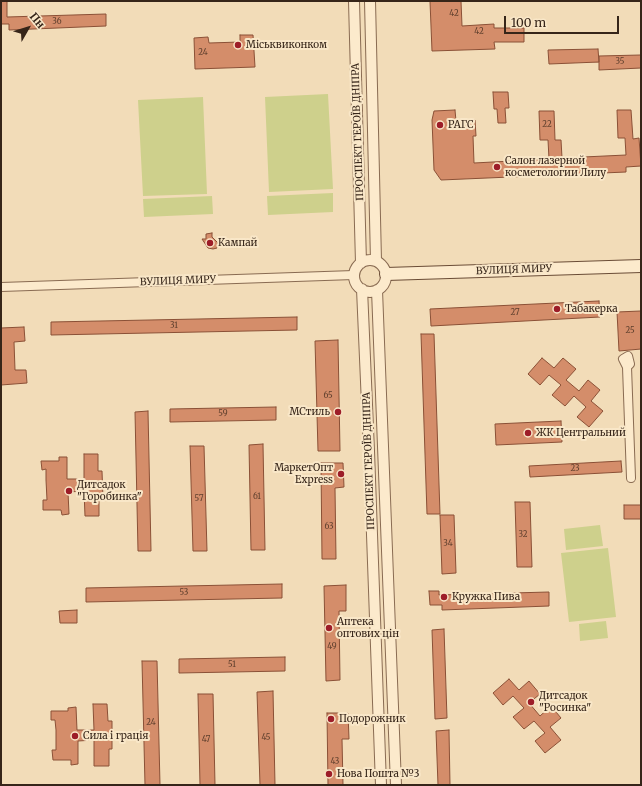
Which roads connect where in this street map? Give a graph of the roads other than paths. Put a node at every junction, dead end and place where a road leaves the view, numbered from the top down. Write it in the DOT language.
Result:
graph roads {
  1 [pos="354,1"];
  2 [pos="370,1"];
  3 [pos="376,261"];
  4 [pos="361,263"];
  5 [pos="641,266"];
  6 [pos="386,274"];
  7 [pos="354,275"];
  8 [pos="1,287"];
  9 [pos="362,289"];
  10 [pos="377,290"];
  11 [pos="626,367"];
  12 [pos="631,478"];
  13 [pos="372,537"];
  14 [pos="386,538"];
  15 [pos="377,693"];
  16 [pos="392,693"];
  17 [pos="381,785"];
  18 [pos="396,785"];
  1 -- 4 [label="street, ПРОСПЕКТ ГЕРОЇВ ДНІПРА"];
  2 -- 3 [label="street, ПРОСПЕКТ ГЕРОЇВ ДНІПРА"];
  3 -- 4 [label="street"];
  3 -- 6 [label="street"];
  4 -- 7 [label="street"];
  5 -- 6 [label="main road, ВУЛИЦЯ МИРУ"];
  6 -- 10 [label="street"];
  7 -- 8 [label="street, ВУЛИЦЯ МИРУ"];
  7 -- 9 [label="street"];
  9 -- 10 [label="street"];
  9 -- 13 [label="street, ПРОСПЕКТ ГЕРОЇВ ДНІПРА"];
  10 -- 14 [label="street, ПРОСПЕКТ ГЕРОЇВ ДНІПРА"];
  11 -- 12 [label="street"];
  13 -- 14 [label="street, ПРОСПЕКТ ГЕРОЇВ ДНІПРА"];
  13 -- 15 [label="street, ПРОСПЕКТ ГЕРОЇВ ДНІПРА"];
  14 -- 16 [label="street, ПРОСПЕКТ ГЕРОЇВ ДНІПРА"];
  15 -- 16 [label="street"];
  15 -- 17 [label="street, ПРОСПЕКТ ГЕРОЇВ ДНІПРА"];
  16 -- 18 [label="street, ПРОСПЕКТ ГЕРОЇВ ДНІПРА"];
}
